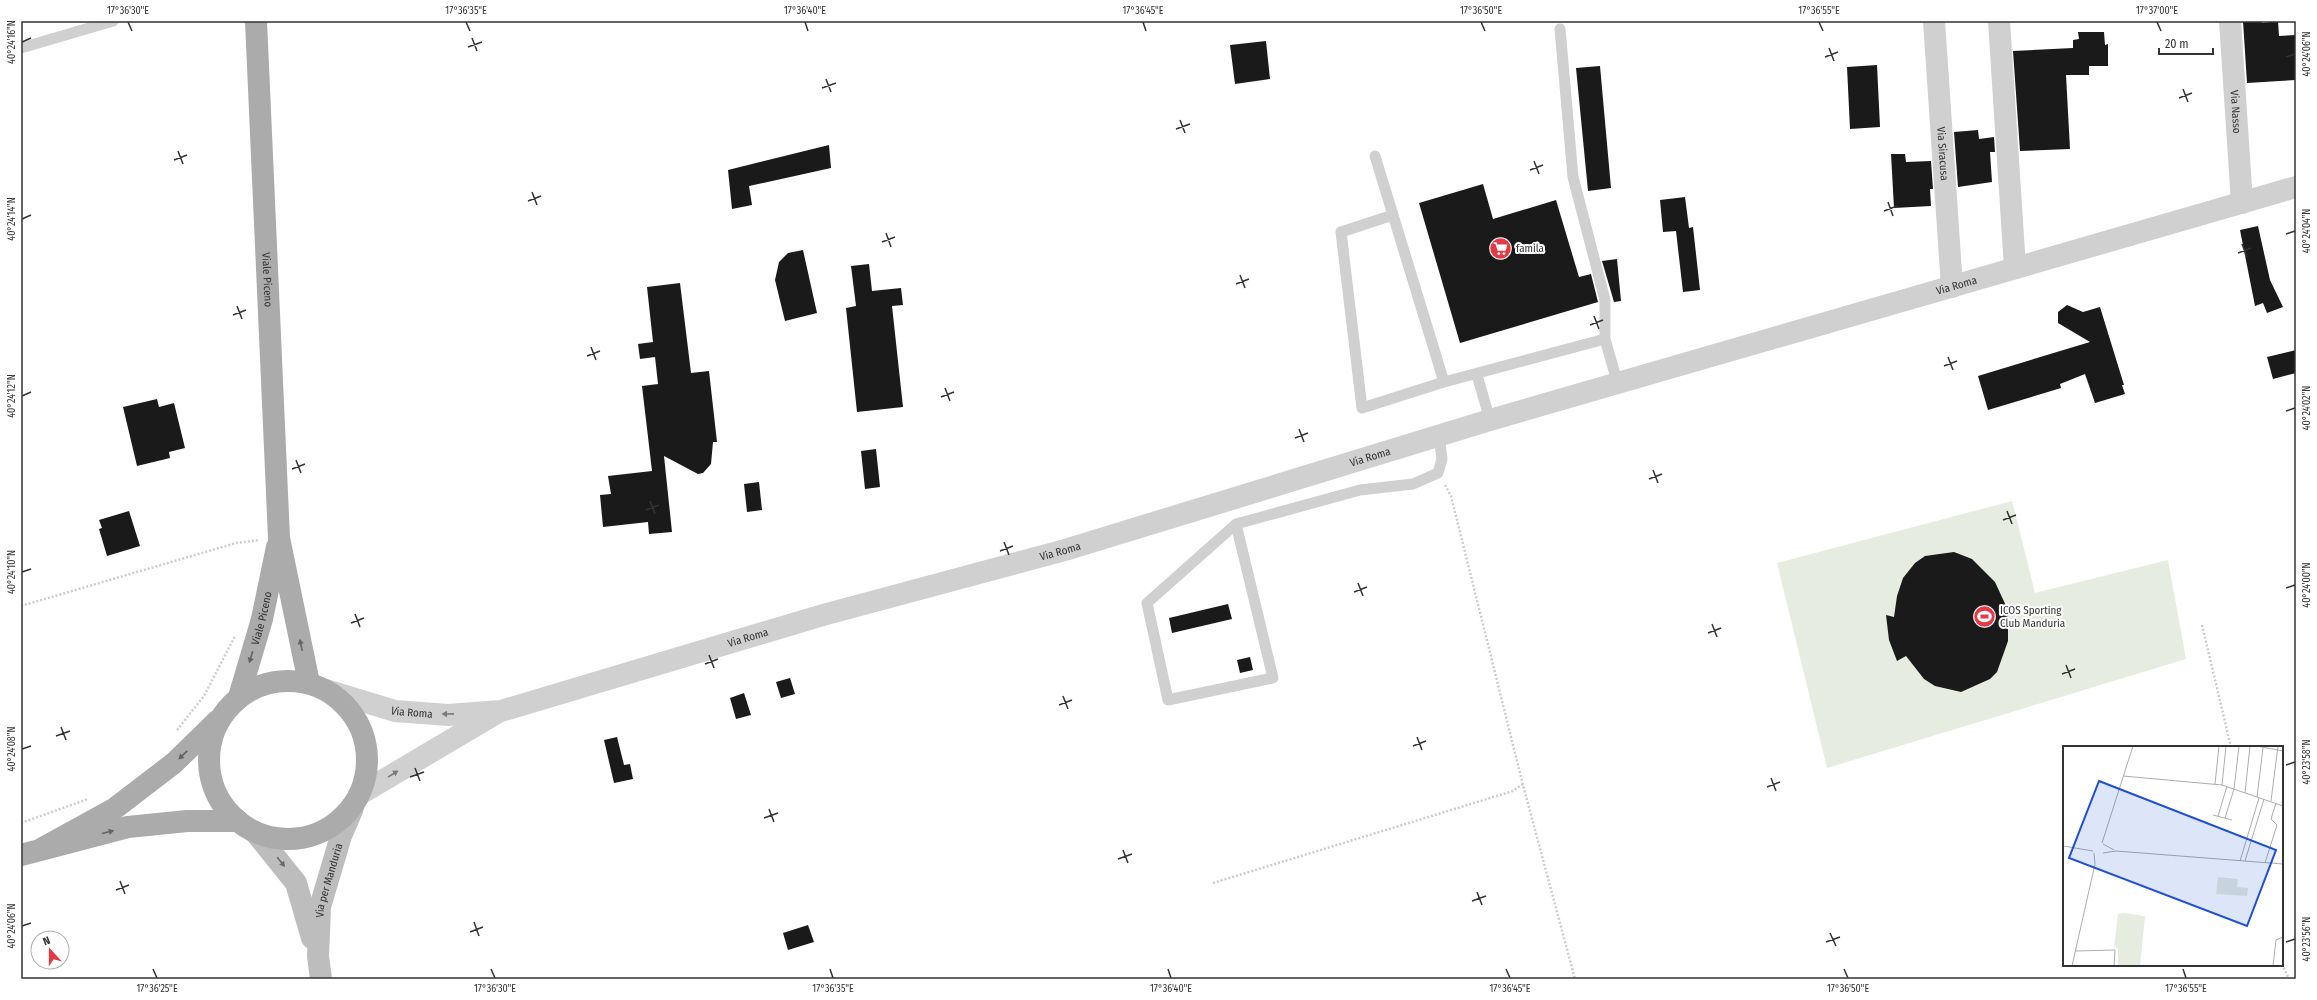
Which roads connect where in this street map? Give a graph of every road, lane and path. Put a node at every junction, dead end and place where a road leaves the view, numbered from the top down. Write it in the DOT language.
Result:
graph roads {
  1 [pos="113,21"];
  2 [pos="256,21"];
  3 [pos="1934,21"];
  4 [pos="1998,21"];
  5 [pos="2230,21"];
  6 [pos="1560,29"];
  7 [pos="21,48"];
  8 [pos="1374,156"];
  9 [pos="2296,187"];
  10 [pos="2242,202"];
  11 [pos="1393,215"];
  12 [pos="2015,268"];
  13 [pos="1952,287"];
  14 [pos="1605,339"];
  15 [pos="1477,375"];
  16 [pos="1444,382"];
  17 [pos="1618,385"];
  18 [pos="1490,420"];
  19 [pos="1439,435"];
  20 [pos="1438,473"];
  21 [pos="1236,524"];
  22 [pos="269,539"];
  23 [pos="257,548"];
  24 [pos="21,606"];
  25 [pos="2202,625"];
  26 [pos="238,630"];
  27 [pos="318,686"];
  28 [pos="239,697"];
  29 [pos="501,711"];
  30 [pos="221,717"];
  31 [pos="176,731"];
  32 [pos="2231,746"];
  33 [pos="1523,784"];
  34 [pos="90,798"];
  35 [pos="357,801"];
  36 [pos="21,823"];
  37 [pos="247,827"];
  38 [pos="43,848"];
  39 [pos="21,854"];
  40 [pos="1213,883"];
  41 [pos="318,956"];
  42 [pos="2283,966"];
  43 [pos="321,979"];
  44 [pos="1575,979"];
  45 [pos="2289,979"];
  1 -- 7 [label="lane"];
  2 -- 22 [label="main road, Viale Piceno"];
  3 -- 13 [label="street, Via Siracusa"];
  4 -- 12 [label="street"];
  5 -- 10 [label="street, Via Nasso"];
  6 -- 14 [label="lane"];
  8 -- 11 [label="lane"];
  9 -- 10 [label="street, Via Roma"];
  10 -- 12 [label="street, Via Roma"];
  11 -- 16 [label="lane"];
  11 -- 16 [label="lane"];
  12 -- 13 [label="street, Via Roma"];
  13 -- 17 [label="street, Via Roma"];
  14 -- 15 [label="lane"];
  14 -- 17 [label="lane"];
  15 -- 16 [label="lane"];
  15 -- 18 [label="lane"];
  17 -- 18 [label="street, Via Roma"];
  18 -- 19 [label="street, Via Roma"];
  19 -- 20 [label="lane"];
  19 -- 29 [label="street, Via Roma"];
  20 -- 21 [label="lane"];
  20 -- 33 [label="path"];
  21 -- 21 [label="lane"];
  22 -- 23 [label="path"];
  22 -- 24 [label="path"];
  27 -- 22 [label="main road, Viale Piceno, one-way"];
  22 -- 28 [label="main road, Viale Piceno, one-way"];
  25 -- 32 [label="path"];
  26 -- 31 [label="path"];
  27 -- 28 [label="main road"];
  29 -- 27 [label="street, Via Roma, one-way"];
  27 -- 35 [label="main road"];
  28 -- 30 [label="main road"];
  35 -- 29 [label="street, Via Roma, one-way"];
  30 -- 37 [label="main road"];
  30 -- 38 [label="main road, one-way"];
  33 -- 40 [label="path"];
  33 -- 44 [label="path"];
  34 -- 36 [label="path"];
  35 -- 37 [label="main road"];
  35 -- 41 [label="main road, Via per Manduria"];
  38 -- 37 [label="main road, one-way"];
  37 -- 41 [label="main road, Via per Manduria, one-way"];
  38 -- 39 [label="main road"];
  41 -- 43 [label="main road, Via per Manduria"];
  42 -- 45 [label="path"];
}
